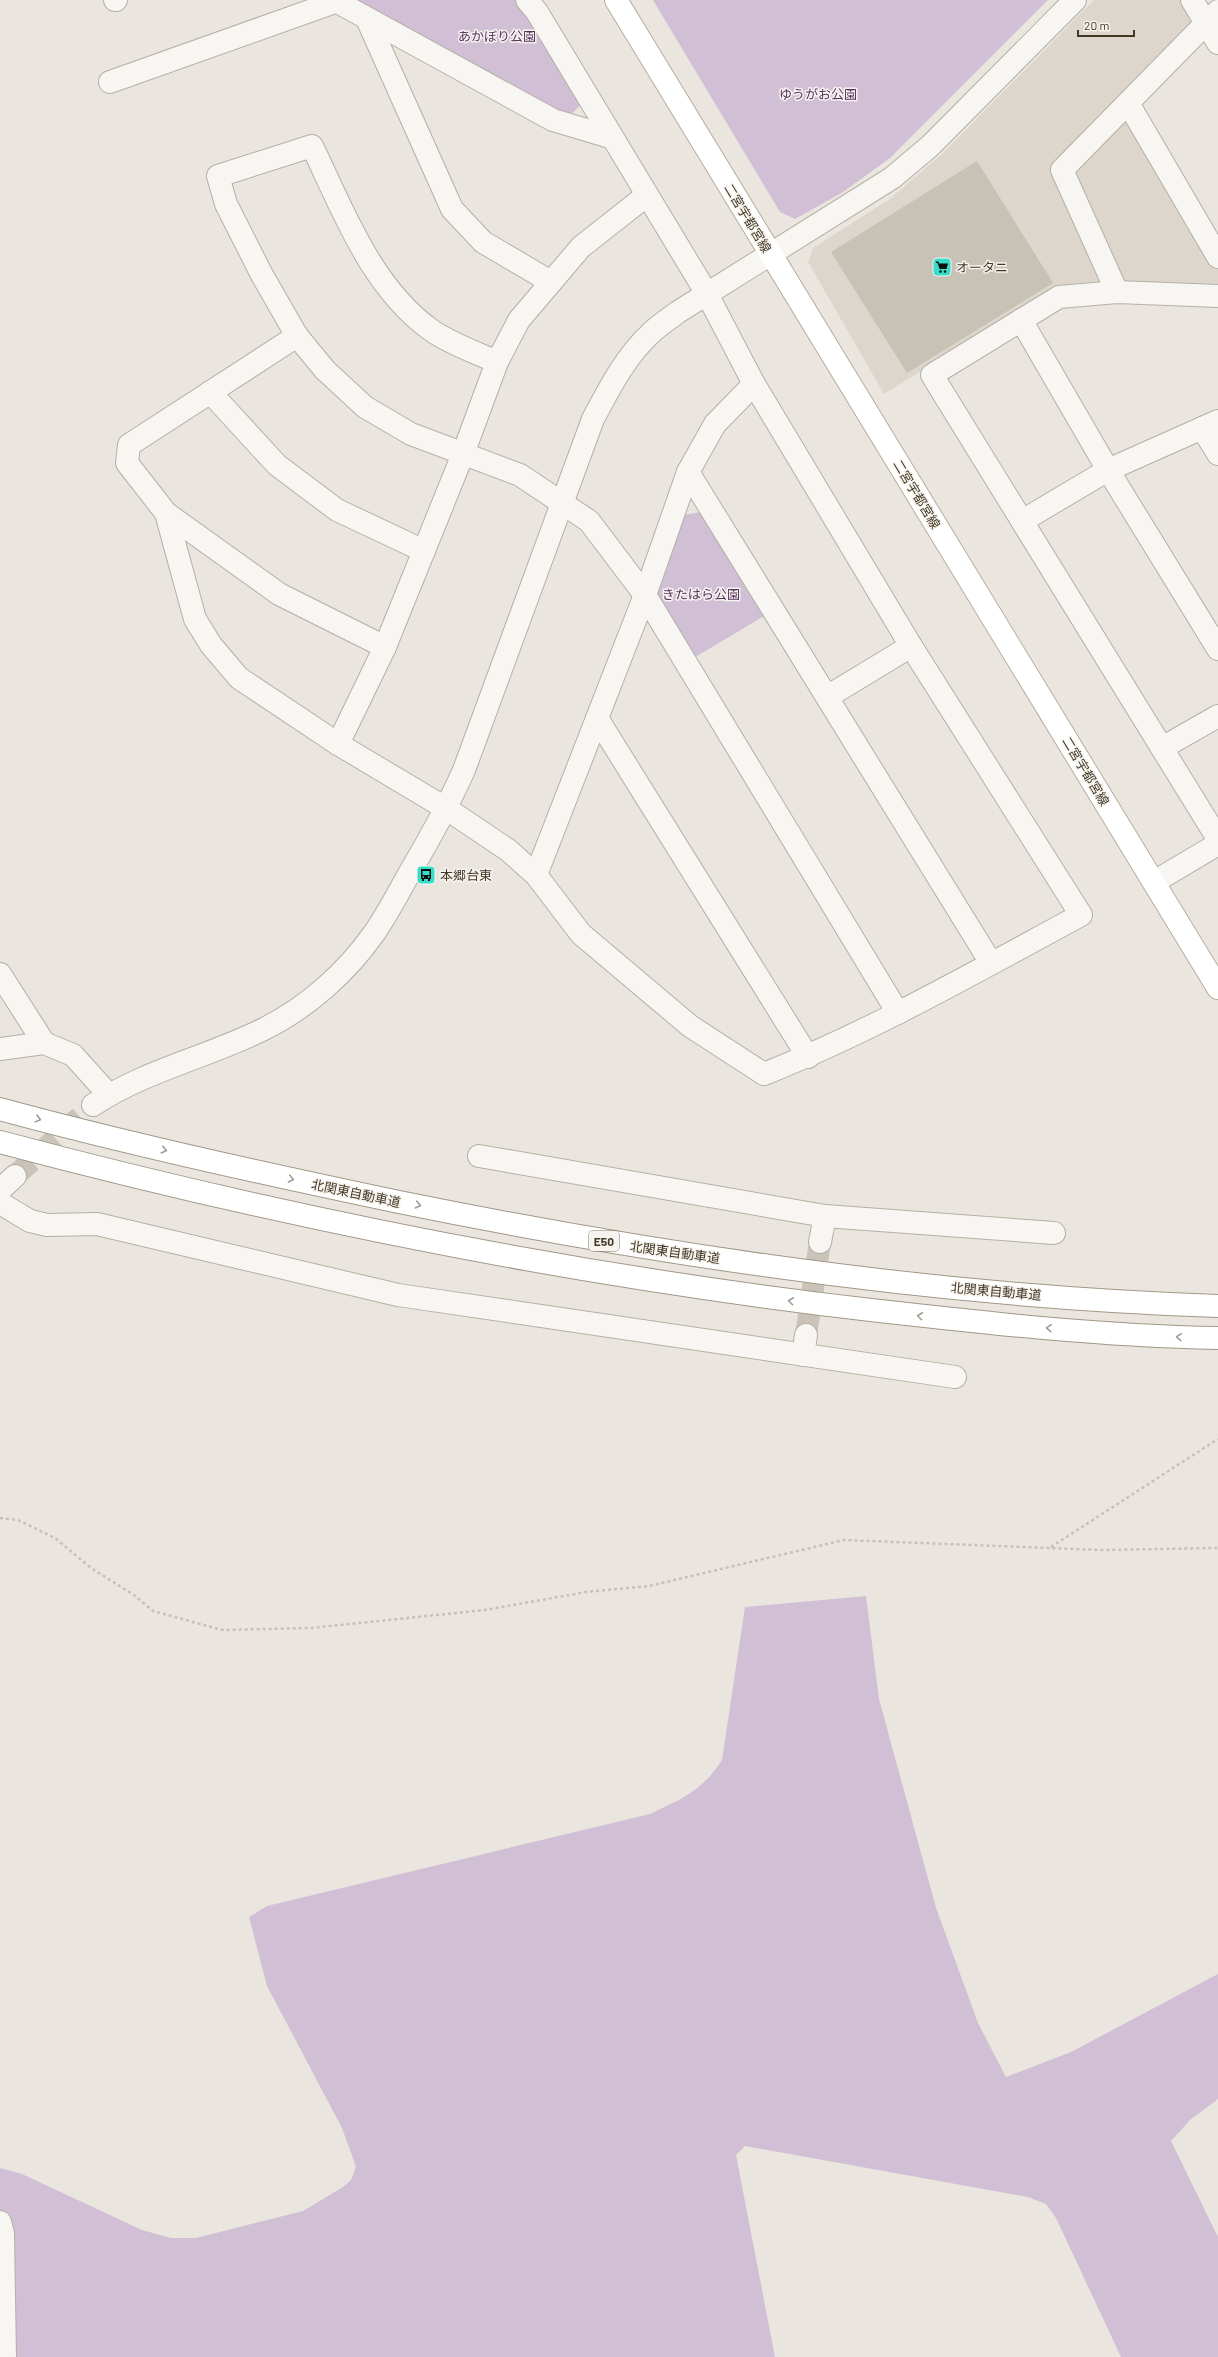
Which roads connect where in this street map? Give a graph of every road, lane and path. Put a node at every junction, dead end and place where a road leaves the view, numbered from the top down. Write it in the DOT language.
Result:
graph roads {
  1 [pos="527,0"];
  2 [pos="616,0"];
  3 [pos="1075,0"];
  4 [pos="1192,0"];
  5 [pos="334,1"];
  6 [pos="1212,17"];
  7 [pos="367,19"];
  8 [pos="1218,43"];
  9 [pos="110,82"];
  10 [pos="1128,102"];
  11 [pos="610,137"];
  12 [pos="647,195"];
  13 [pos="770,254"];
  14 [pos="1218,257"];
  15 [pos="551,282"];
  16 [pos="1117,292"];
  17 [pos="707,294"];
  18 [pos="1218,296"];
  19 [pos="1021,320"];
  20 [pos="297,336"];
  21 [pos="497,362"];
  22 [pos="754,384"];
  23 [pos="210,392"];
  24 [pos="1210,424"];
  25 [pos="463,454"];
  26 [pos="1218,454"];
  27 [pos="1108,470"];
  28 [pos="688,472"];
  29 [pos="562,502"];
  30 [pos="166,513"];
  31 [pos="1022,521"];
  32 [pos="424,551"];
  33 [pos="645,595"];
  34 [pos="911,646"];
  35 [pos="385,647"];
  36 [pos="1218,649"];
  37 [pos="827,697"];
  38 [pos="1218,716"];
  39 [pos="597,718"];
  40 [pos="338,744"];
  41 [pos="1162,748"];
  42 [pos="447,809"];
  43 [pos="1218,839"];
  44 [pos="1218,844"];
  45 [pos="536,875"];
  46 [pos="1154,882"];
  47 [pos="991,963"];
  48 [pos="0,974"];
  49 [pos="1218,988"];
  50 [pos="898,1013"];
  51 [pos="44,1043"];
  52 [pos="0,1049"];
  53 [pos="808,1057"];
  54 [pos="0,1109"];
  55 [pos="0,1142"];
  56 [pos="479,1156"];
  57 [pos="0,1203"];
  58 [pos="825,1216"];
  59 [pos="1054,1233"];
  60 [pos="820,1242"];
  61 [pos="1218,1306"];
  62 [pos="1218,1338"];
  63 [pos="955,1377"];
  64 [pos="1218,1439"];
  65 [pos="0,1518"];
  66 [pos="1050,1547"];
  67 [pos="1218,1548"];
  68 [pos="0,2222"];
  69 [pos="5,2357"];
  1 -- 11 [label="street"];
  2 -- 13 [label="main road, 二宮宇都宮線"];
  3 -- 13 [label="street"];
  4 -- 6 [label="street"];
  5 -- 7 [label="street"];
  5 -- 9 [label="street"];
  6 -- 8 [label="street"];
  6 -- 10 [label="street"];
  7 -- 11 [label="street"];
  7 -- 15 [label="street"];
  10 -- 14 [label="street"];
  10 -- 16 [label="street"];
  11 -- 12 [label="street"];
  12 -- 15 [label="street"];
  12 -- 17 [label="street"];
  13 -- 17 [label="street"];
  13 -- 46 [label="main road, 二宮宇都宮線"];
  15 -- 21 [label="street"];
  16 -- 18 [label="street"];
  16 -- 19 [label="street"];
  17 -- 22 [label="street"];
  17 -- 29 [label="street"];
  19 -- 27 [label="street"];
  19 -- 31 [label="street"];
  20 -- 21 [label="street"];
  20 -- 23 [label="street"];
  20 -- 25 [label="street"];
  21 -- 25 [label="street"];
  22 -- 28 [label="street"];
  22 -- 34 [label="street"];
  23 -- 30 [label="street"];
  23 -- 32 [label="street"];
  24 -- 26 [label="street"];
  24 -- 27 [label="street"];
  25 -- 29 [label="street"];
  25 -- 32 [label="street"];
  27 -- 31 [label="street"];
  27 -- 36 [label="street"];
  28 -- 33 [label="street"];
  28 -- 37 [label="street"];
  29 -- 33 [label="street"];
  29 -- 42 [label="street"];
  30 -- 35 [label="street"];
  30 -- 40 [label="street"];
  31 -- 41 [label="street"];
  32 -- 35 [label="street"];
  33 -- 39 [label="street"];
  33 -- 50 [label="street"];
  34 -- 37 [label="street"];
  34 -- 47 [label="street"];
  35 -- 40 [label="street"];
  37 -- 47 [label="street"];
  38 -- 41 [label="street"];
  39 -- 45 [label="street"];
  39 -- 53 [label="street"];
  40 -- 42 [label="street"];
  41 -- 43 [label="street"];
  42 -- 45 [label="street"];
  42 -- 51 [label="street"];
  44 -- 46 [label="street"];
  45 -- 53 [label="street"];
  46 -- 49 [label="main road, 二宮宇都宮線"];
  47 -- 50 [label="street"];
  48 -- 51 [label="street"];
  50 -- 53 [label="street"];
  51 -- 52 [label="street"];
  54 -- 61 [label="main road, 北関東自動車道 / E50, one-way"];
  62 -- 55 [label="main road, one-way"];
  56 -- 58 [label="street"];
  57 -- 63 [label="street"];
  58 -- 59 [label="street"];
  58 -- 60 [label="street"];
  64 -- 66 [label="path"];
  65 -- 66 [label="path"];
  66 -- 67 [label="path"];
  68 -- 69 [label="street"];
}
